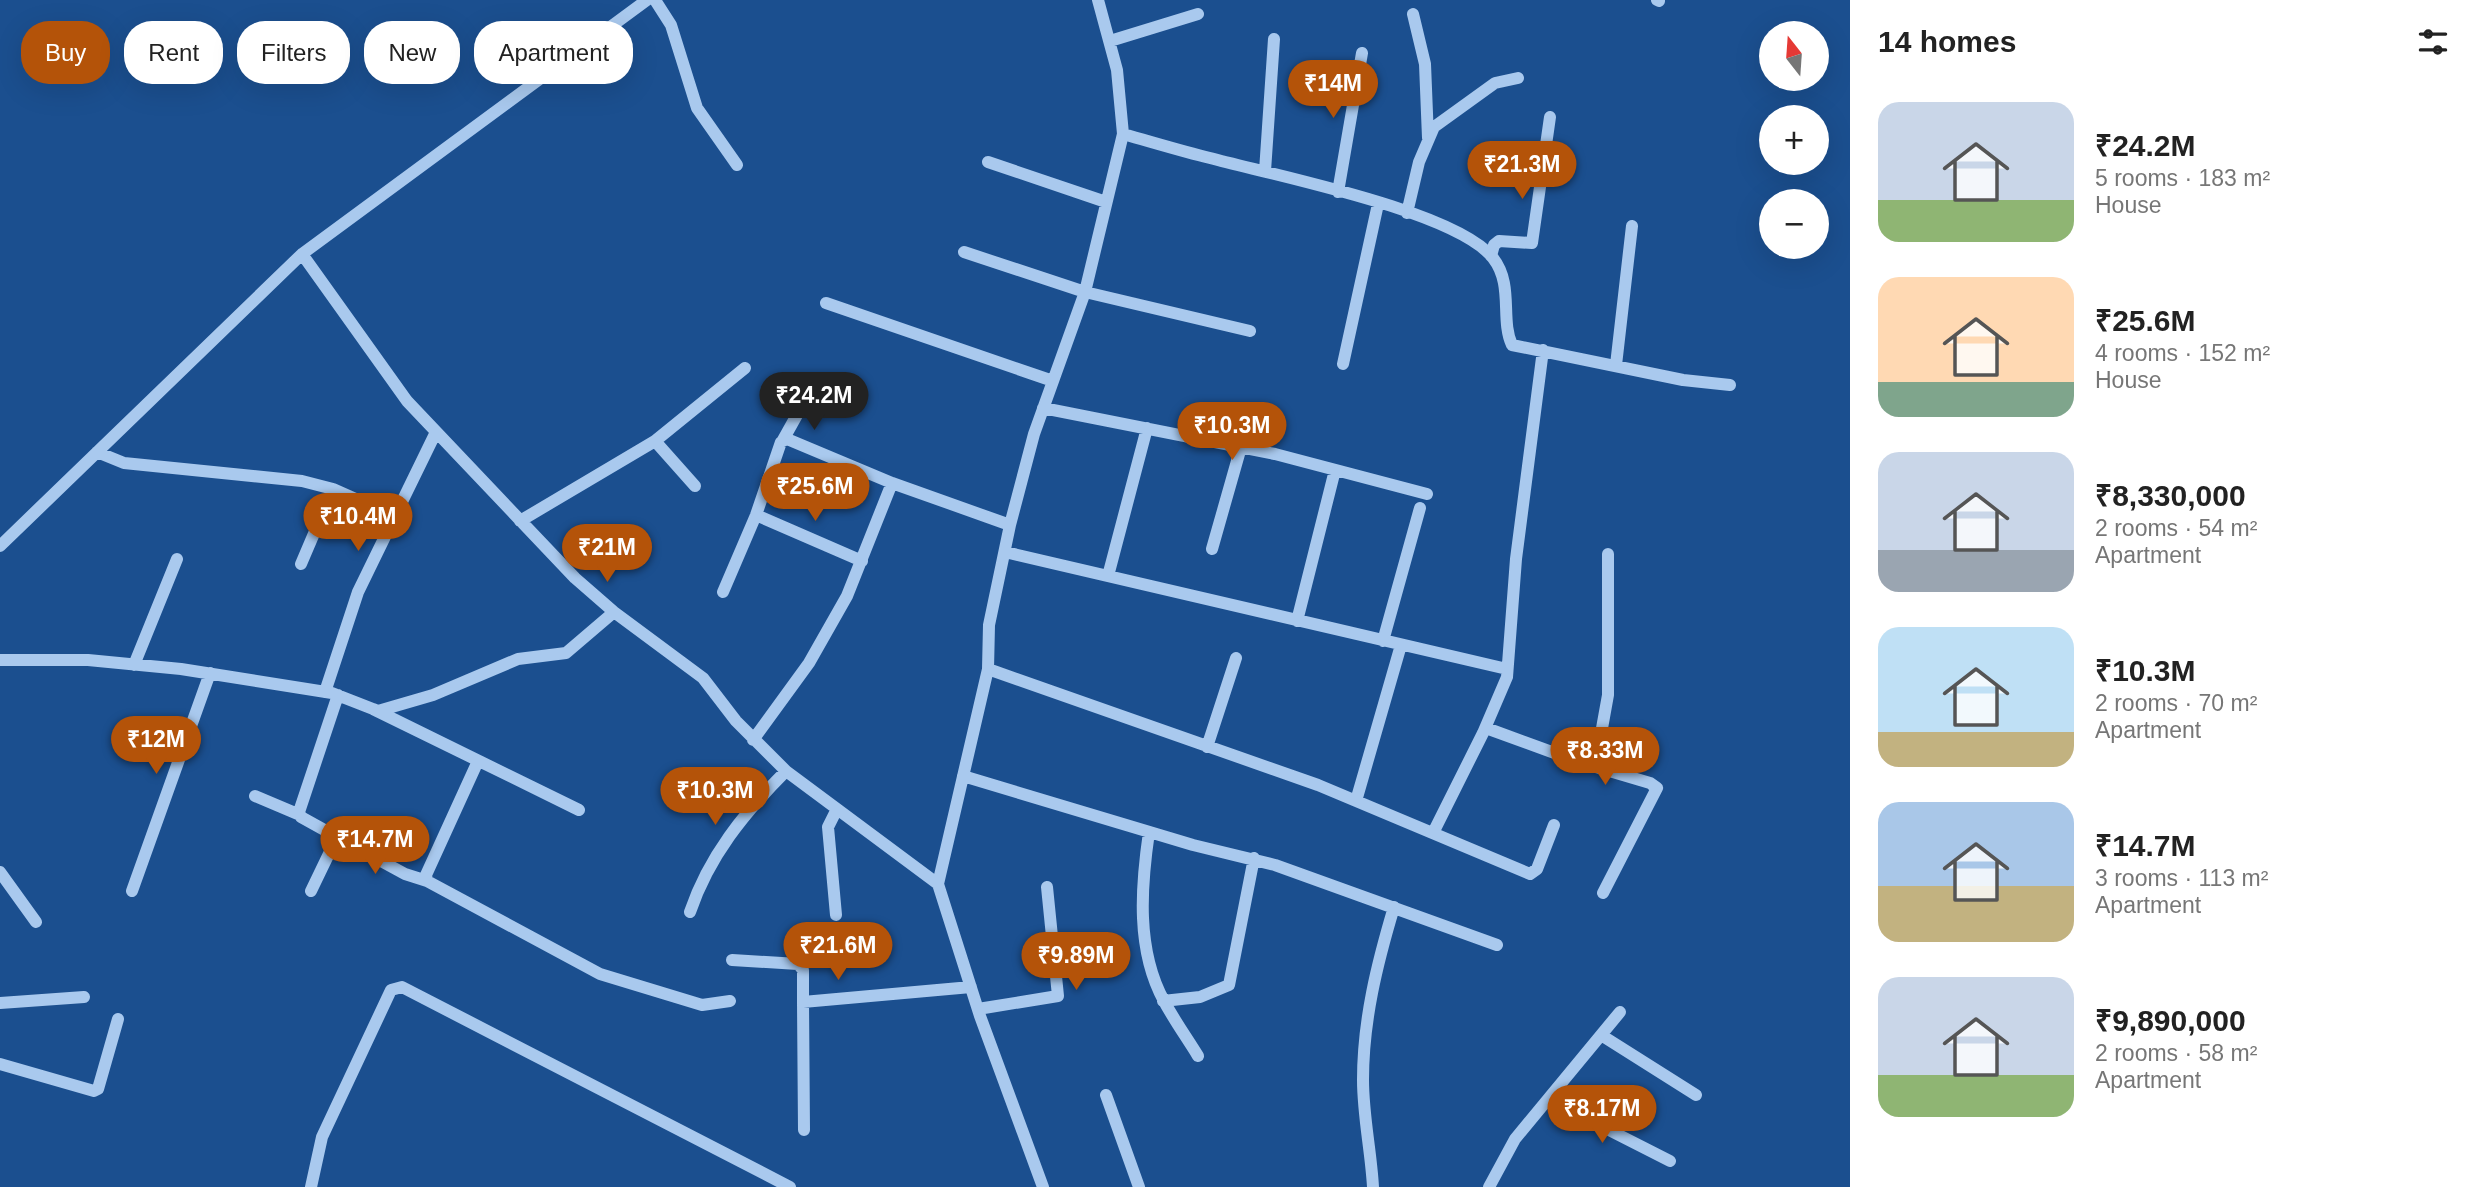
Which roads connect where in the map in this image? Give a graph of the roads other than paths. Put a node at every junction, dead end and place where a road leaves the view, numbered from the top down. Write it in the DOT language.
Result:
graph roads {
  1 [pos="647,0"];
  2 [pos="654,0"];
  3 [pos="1098,0"];
  4 [pos="1198,14"];
  5 [pos="1413,14"];
  6 [pos="1274,39"];
  7 [pos="1110,41"];
  8 [pos="1362,53"];
  9 [pos="1518,78"];
  10 [pos="1550,117"];
  11 [pos="1123,134"];
  12 [pos="1428,138"];
  13 [pos="988,162"];
  14 [pos="737,165"];
  15 [pos="1265,172"];
  16 [pos="1338,192"];
  17 [pos="1106,202"];
  18 [pos="1378,204"];
  19 [pos="1407,213"];
  20 [pos="1632,226"];
  21 [pos="964,252"];
  22 [pos="302,254"];
  23 [pos="1492,256"];
  24 [pos="1085,292"];
  25 [pos="826,303"];
  26 [pos="1250,331"];
  27 [pos="1543,349"];
  28 [pos="1343,364"];
  29 [pos="1616,365"];
  30 [pos="745,368"];
  31 [pos="817,379"];
  32 [pos="1053,381"];
  33 [pos="1730,385"];
  34 [pos="1043,408"];
  35 [pos="1147,428"];
  36 [pos="436,432"];
  37 [pos="783,440"];
  38 [pos="655,441"];
  39 [pos="1241,447"];
  40 [pos="96,453"];
  41 [pos="1335,470"];
  42 [pos="892,483"];
  43 [pos="695,486"];
  44 [pos="333,489"];
  45 [pos="1427,494"];
  46 [pos="1420,508"];
  47 [pos="755,515"];
  48 [pos="396,517"];
  49 [pos="520,521"];
  50 [pos="1010,525"];
  51 [pos="0,546"];
  52 [pos="1212,549"];
  53 [pos="1004,552"];
  54 [pos="1608,554"];
  55 [pos="177,559"];
  56 [pos="862,561"];
  57 [pos="301,564"];
  58 [pos="1108,576"];
  59 [pos="723,592"];
  60 [pos="614,612"];
  61 [pos="1297,621"];
  62 [pos="1383,641"];
  63 [pos="1401,645"];
  64 [pos="1236,658"];
  65 [pos="0,660"];
  66 [pos="134,665"];
  67 [pos="988,669"];
  68 [pos="1507,669"];
  69 [pos="210,673"];
  70 [pos="331,694"];
  71 [pos="378,711"];
  72 [pos="1486,728"];
  73 [pos="753,740"];
  74 [pos="1207,747"];
  75 [pos="478,761"];
  76 [pos="1595,767"];
  77 [pos="786,771"];
  78 [pos="964,776"];
  79 [pos="255,796"];
  80 [pos="1356,801"];
  81 [pos="837,809"];
  82 [pos="579,810"];
  83 [pos="300,815"];
  84 [pos="1554,825"];
  85 [pos="1149,832"];
  86 [pos="1433,833"];
  87 [pos="337,836"];
  88 [pos="1254,859"];
  89 [pos="2,877"];
  90 [pos="427,881"];
  91 [pos="938,884"];
  92 [pos="1048,887"];
  93 [pos="132,891"];
  94 [pos="311,891"];
  95 [pos="1603,893"];
  96 [pos="1394,907"];
  97 [pos="690,912"];
  98 [pos="836,915"];
  99 [pos="36,922"];
  100 [pos="1497,945"];
  101 [pos="732,960"];
  102 [pos="971,988"];
  103 [pos="84,997"];
  104 [pos="730,1001"];
  105 [pos="1163,1001"];
  106 [pos="803,1002"];
  107 [pos="0,1003"];
  108 [pos="978,1009"];
  109 [pos="1620,1012"];
  110 [pos="118,1019"];
  111 [pos="1601,1035"];
  112 [pos="1198,1056"];
  113 [pos="0,1064"];
  114 [pos="1107,1095"];
  115 [pos="1696,1095"];
  116 [pos="1548,1099"];
  117 [pos="804,1130"];
  118 [pos="1670,1161"];
  119 [pos="311,1187"];
  120 [pos="790,1187"];
  121 [pos="1044,1187"];
  122 [pos="1139,1187"];
  123 [pos="1373,1187"];
  124 [pos="1489,1187"];
  1 -- 22 [label="street"];
  2 -- 14 [label="street"];
  3 -- 7 [label="street"];
  4 -- 7 [label="street"];
  5 -- 12 [label="street"];
  6 -- 15 [label="street"];
  7 -- 11 [label="street"];
  8 -- 16 [label="street"];
  9 -- 12 [label="street"];
  10 -- 23 [label="street"];
  11 -- 15 [label="street"];
  11 -- 17 [label="street"];
  12 -- 19 [label="street"];
  13 -- 17 [label="street"];
  15 -- 16 [label="street"];
  16 -- 18 [label="street"];
  17 -- 24 [label="street"];
  18 -- 19 [label="street"];
  18 -- 28 [label="street"];
  19 -- 23 [label="street"];
  20 -- 29 [label="street"];
  21 -- 24 [label="street"];
  22 -- 36 [label="street"];
  22 -- 40 [label="street"];
  23 -- 27 [label="street"];
  24 -- 26 [label="street"];
  24 -- 32 [label="street"];
  25 -- 32 [label="street"];
  27 -- 29 [label="street"];
  27 -- 68 [label="street"];
  29 -- 33 [label="street"];
  30 -- 38 [label="street"];
  31 -- 37 [label="street"];
  32 -- 34 [label="street"];
  34 -- 35 [label="street"];
  34 -- 50 [label="street"];
  35 -- 39 [label="street"];
  35 -- 58 [label="street"];
  36 -- 48 [label="street"];
  36 -- 49 [label="street"];
  37 -- 42 [label="street"];
  37 -- 47 [label="street"];
  38 -- 43 [label="street"];
  38 -- 49 [label="street"];
  39 -- 41 [label="street"];
  39 -- 52 [label="street"];
  40 -- 44 [label="street"];
  40 -- 51 [label="street"];
  41 -- 45 [label="street"];
  41 -- 61 [label="street"];
  42 -- 50 [label="street"];
  42 -- 56 [label="street"];
  44 -- 48 [label="street"];
  44 -- 57 [label="street"];
  46 -- 62 [label="street"];
  47 -- 56 [label="street"];
  47 -- 59 [label="street"];
  48 -- 70 [label="street"];
  49 -- 60 [label="street"];
  50 -- 53 [label="street"];
  53 -- 58 [label="street"];
  53 -- 67 [label="street"];
  54 -- 76 [label="street"];
  55 -- 66 [label="street"];
  56 -- 73 [label="street"];
  58 -- 61 [label="street"];
  60 -- 71 [label="street"];
  60 -- 73 [label="street"];
  61 -- 62 [label="street"];
  62 -- 63 [label="street"];
  63 -- 68 [label="street"];
  63 -- 80 [label="street"];
  64 -- 74 [label="street"];
  65 -- 66 [label="street"];
  66 -- 69 [label="street"];
  67 -- 74 [label="street"];
  67 -- 78 [label="street"];
  68 -- 72 [label="street"];
  69 -- 70 [label="street"];
  69 -- 93 [label="street"];
  70 -- 71 [label="street"];
  70 -- 83 [label="street"];
  71 -- 75 [label="street"];
  72 -- 76 [label="street"];
  72 -- 86 [label="street"];
  73 -- 77 [label="street"];
  74 -- 80 [label="street"];
  75 -- 82 [label="street"];
  75 -- 90 [label="street"];
  76 -- 95 [label="street"];
  77 -- 81 [label="street"];
  77 -- 97 [label="street"];
  78 -- 85 [label="street"];
  78 -- 91 [label="street"];
  79 -- 83 [label="street"];
  80 -- 86 [label="street"];
  81 -- 91 [label="street"];
  81 -- 98 [label="street"];
  83 -- 87 [label="street"];
  84 -- 86 [label="street"];
  85 -- 88 [label="street"];
  85 -- 105 [label="street"];
  87 -- 90 [label="street"];
  87 -- 94 [label="street"];
  88 -- 96 [label="street"];
  88 -- 105 [label="street"];
  89 -- 99 [label="street"];
  90 -- 104 [label="street"];
  91 -- 102 [label="street"];
  92 -- 108 [label="street"];
  96 -- 100 [label="street"];
  96 -- 123 [label="street"];
  101 -- 106 [label="street"];
  102 -- 106 [label="street"];
  102 -- 108 [label="street"];
  103 -- 107 [label="street"];
  105 -- 112 [label="street"];
  106 -- 117 [label="street"];
  108 -- 121 [label="street"];
  109 -- 111 [label="street"];
  110 -- 113 [label="street"];
  111 -- 115 [label="street"];
  111 -- 116 [label="street"];
  114 -- 122 [label="street"];
  116 -- 118 [label="street"];
  116 -- 124 [label="street"];
  119 -- 120 [label="street"];
}
